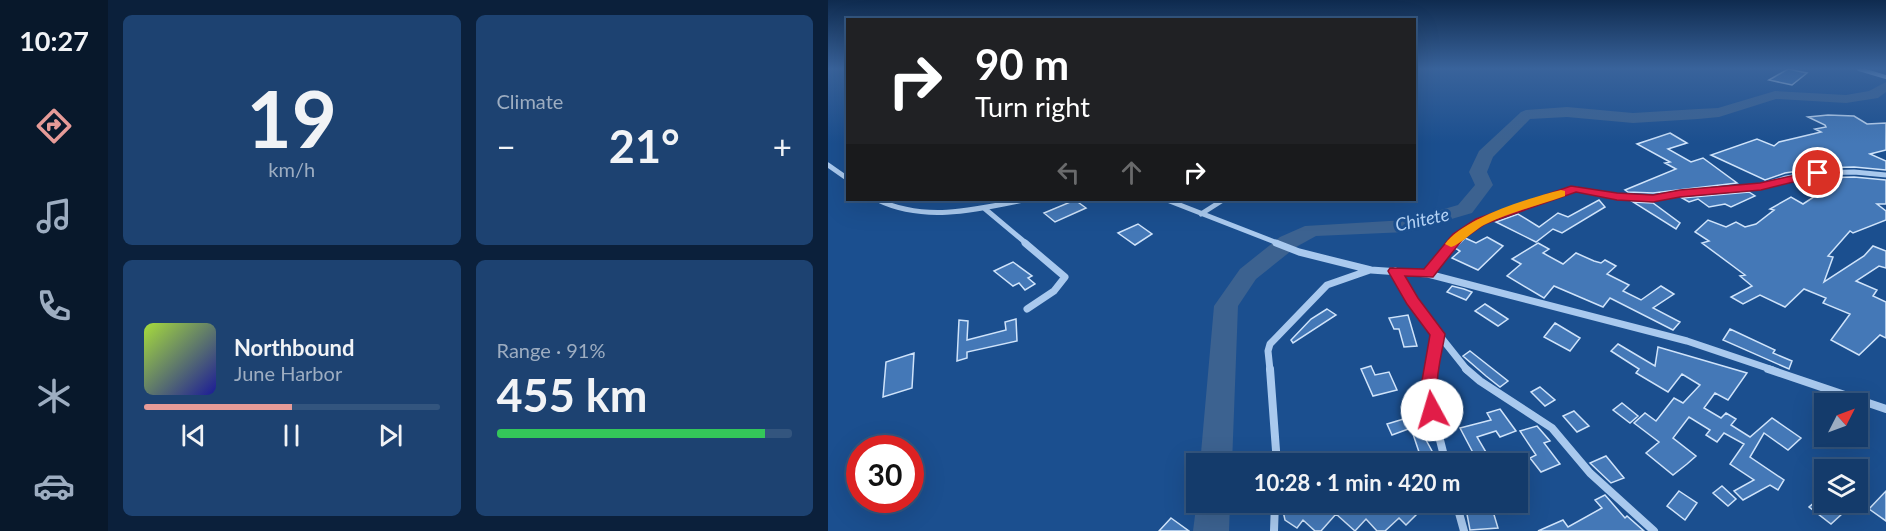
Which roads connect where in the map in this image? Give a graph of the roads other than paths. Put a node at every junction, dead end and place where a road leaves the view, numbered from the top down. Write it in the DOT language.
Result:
graph roads {
  1 [pos="828,165"];
  2 [pos="1886,175"];
  3 [pos="846,177"];
  4 [pos="880,201"];
  5 [pos="1018,201"];
  6 [pos="1169,201"];
  7 [pos="1221,201"];
  8 [pos="984,208"];
  9 [pos="1201,214"];
  10 [pos="1371,270"];
  11 [pos="1395,271"];
  12 [pos="1428,274"];
  13 [pos="1027,309"];
  14 [pos="1438,334"];
  15 [pos="1886,409"];
  16 [pos="1277,453"];
  17 [pos="1443,453"];
  18 [pos="1275,513"];
  19 [pos="1459,513"];
  20 [pos="1274,531"];
  21 [pos="1464,531"];
  22 [pos="1654,531"];
  1 -- 3 [label="street"];
  2 -- 12 [label="street"];
  4 -- 8 [label="street"];
  5 -- 8 [label="street"];
  6 -- 9 [label="street"];
  7 -- 9 [label="street"];
  8 -- 13 [label="street"];
  9 -- 10 [label="street"];
  10 -- 11 [label="street"];
  10 -- 16 [label="street"];
  11 -- 12 [label="street"];
  11 -- 14 [label="street"];
  12 -- 15 [label="street"];
  14 -- 17 [label="street"];
  14 -- 22 [label="street"];
  18 -- 20 [label="street"];
  19 -- 21 [label="street"];
}
